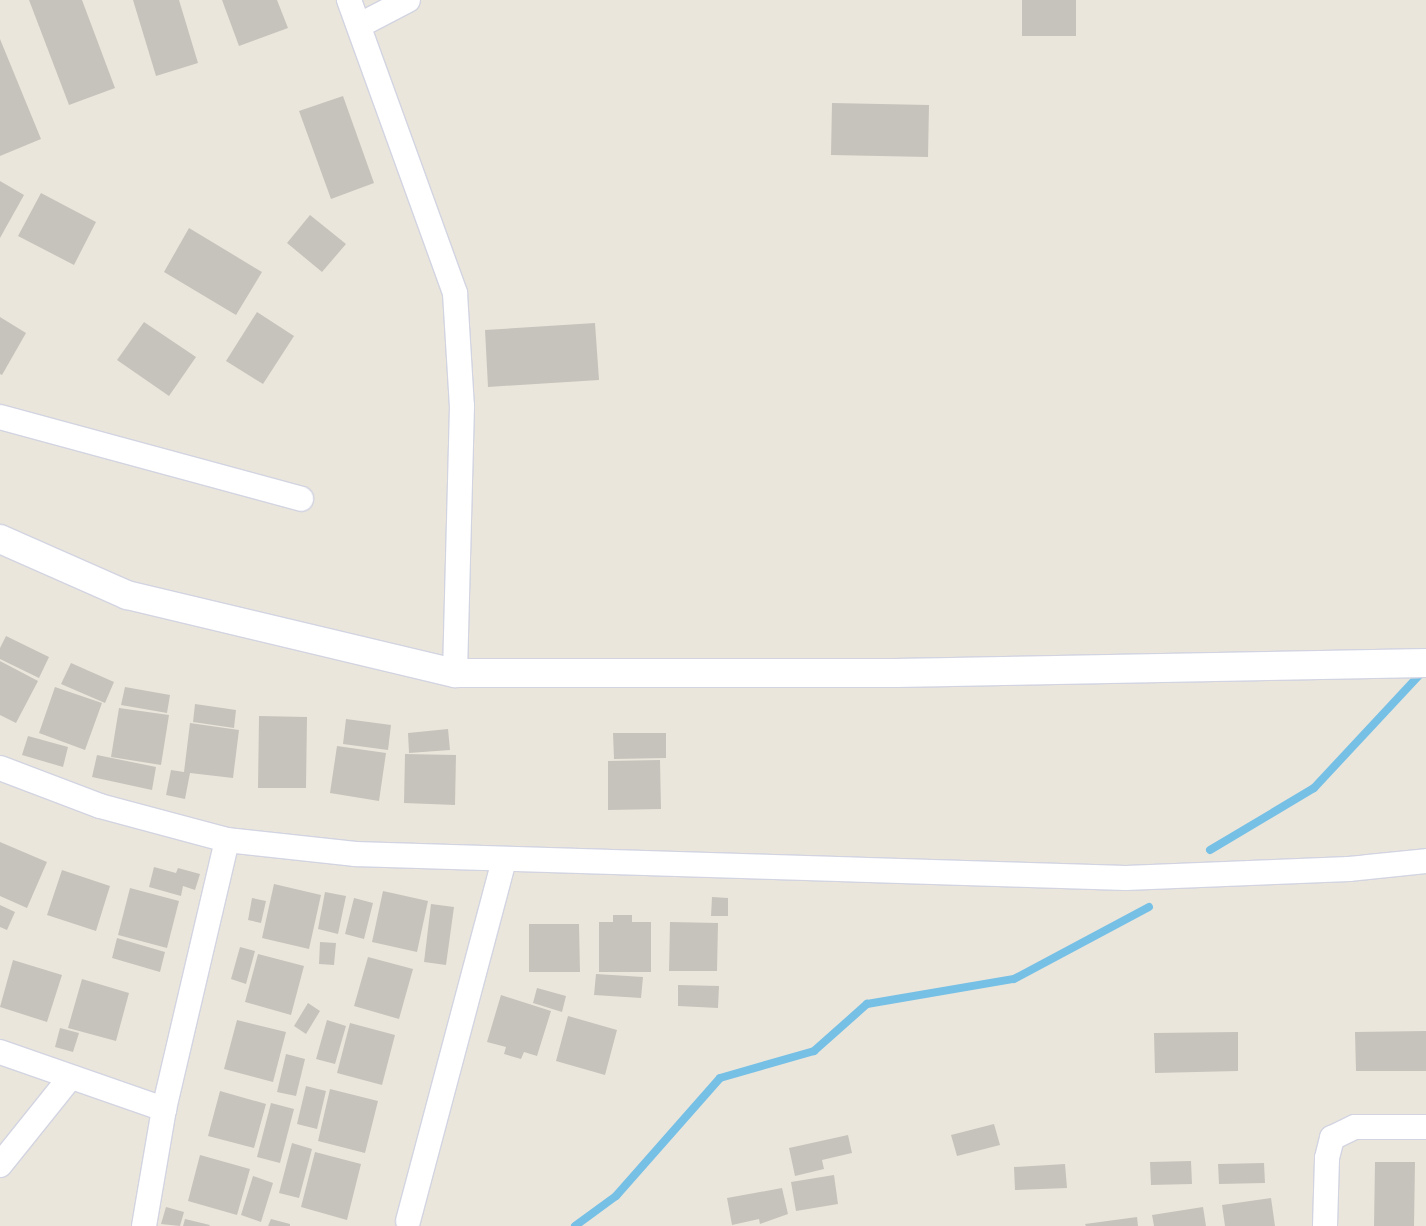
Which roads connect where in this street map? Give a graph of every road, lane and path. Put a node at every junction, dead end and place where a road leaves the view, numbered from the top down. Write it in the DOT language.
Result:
graph roads {
  1 [pos="349,0"];
  2 [pos="408,0"];
  3 [pos="360,25"];
  4 [pos="0,417"];
  5 [pos="301,499"];
  6 [pos="0,539"];
  7 [pos="1426,663"];
  8 [pos="455,673"];
  9 [pos="0,768"];
  10 [pos="227,840"];
  11 [pos="504,860"];
  12 [pos="1426,861"];
  13 [pos="0,1052"];
  14 [pos="69,1079"];
  15 [pos="164,1109"];
  16 [pos="1426,1128"];
  17 [pos="0,1165"];
  18 [pos="408,1221"];
  19 [pos="144,1226"];
  20 [pos="1325,1226"];
  1 -- 3 [label="street"];
  2 -- 3 [label="street"];
  3 -- 8 [label="street"];
  4 -- 5 [label="street"];
  6 -- 8 [label="street"];
  7 -- 8 [label="street"];
  9 -- 10 [label="street"];
  10 -- 11 [label="street"];
  10 -- 15 [label="street"];
  11 -- 12 [label="street"];
  11 -- 18 [label="street"];
  13 -- 14 [label="street"];
  14 -- 15 [label="street"];
  14 -- 17 [label="street"];
  15 -- 19 [label="street"];
  16 -- 20 [label="street"];
}
